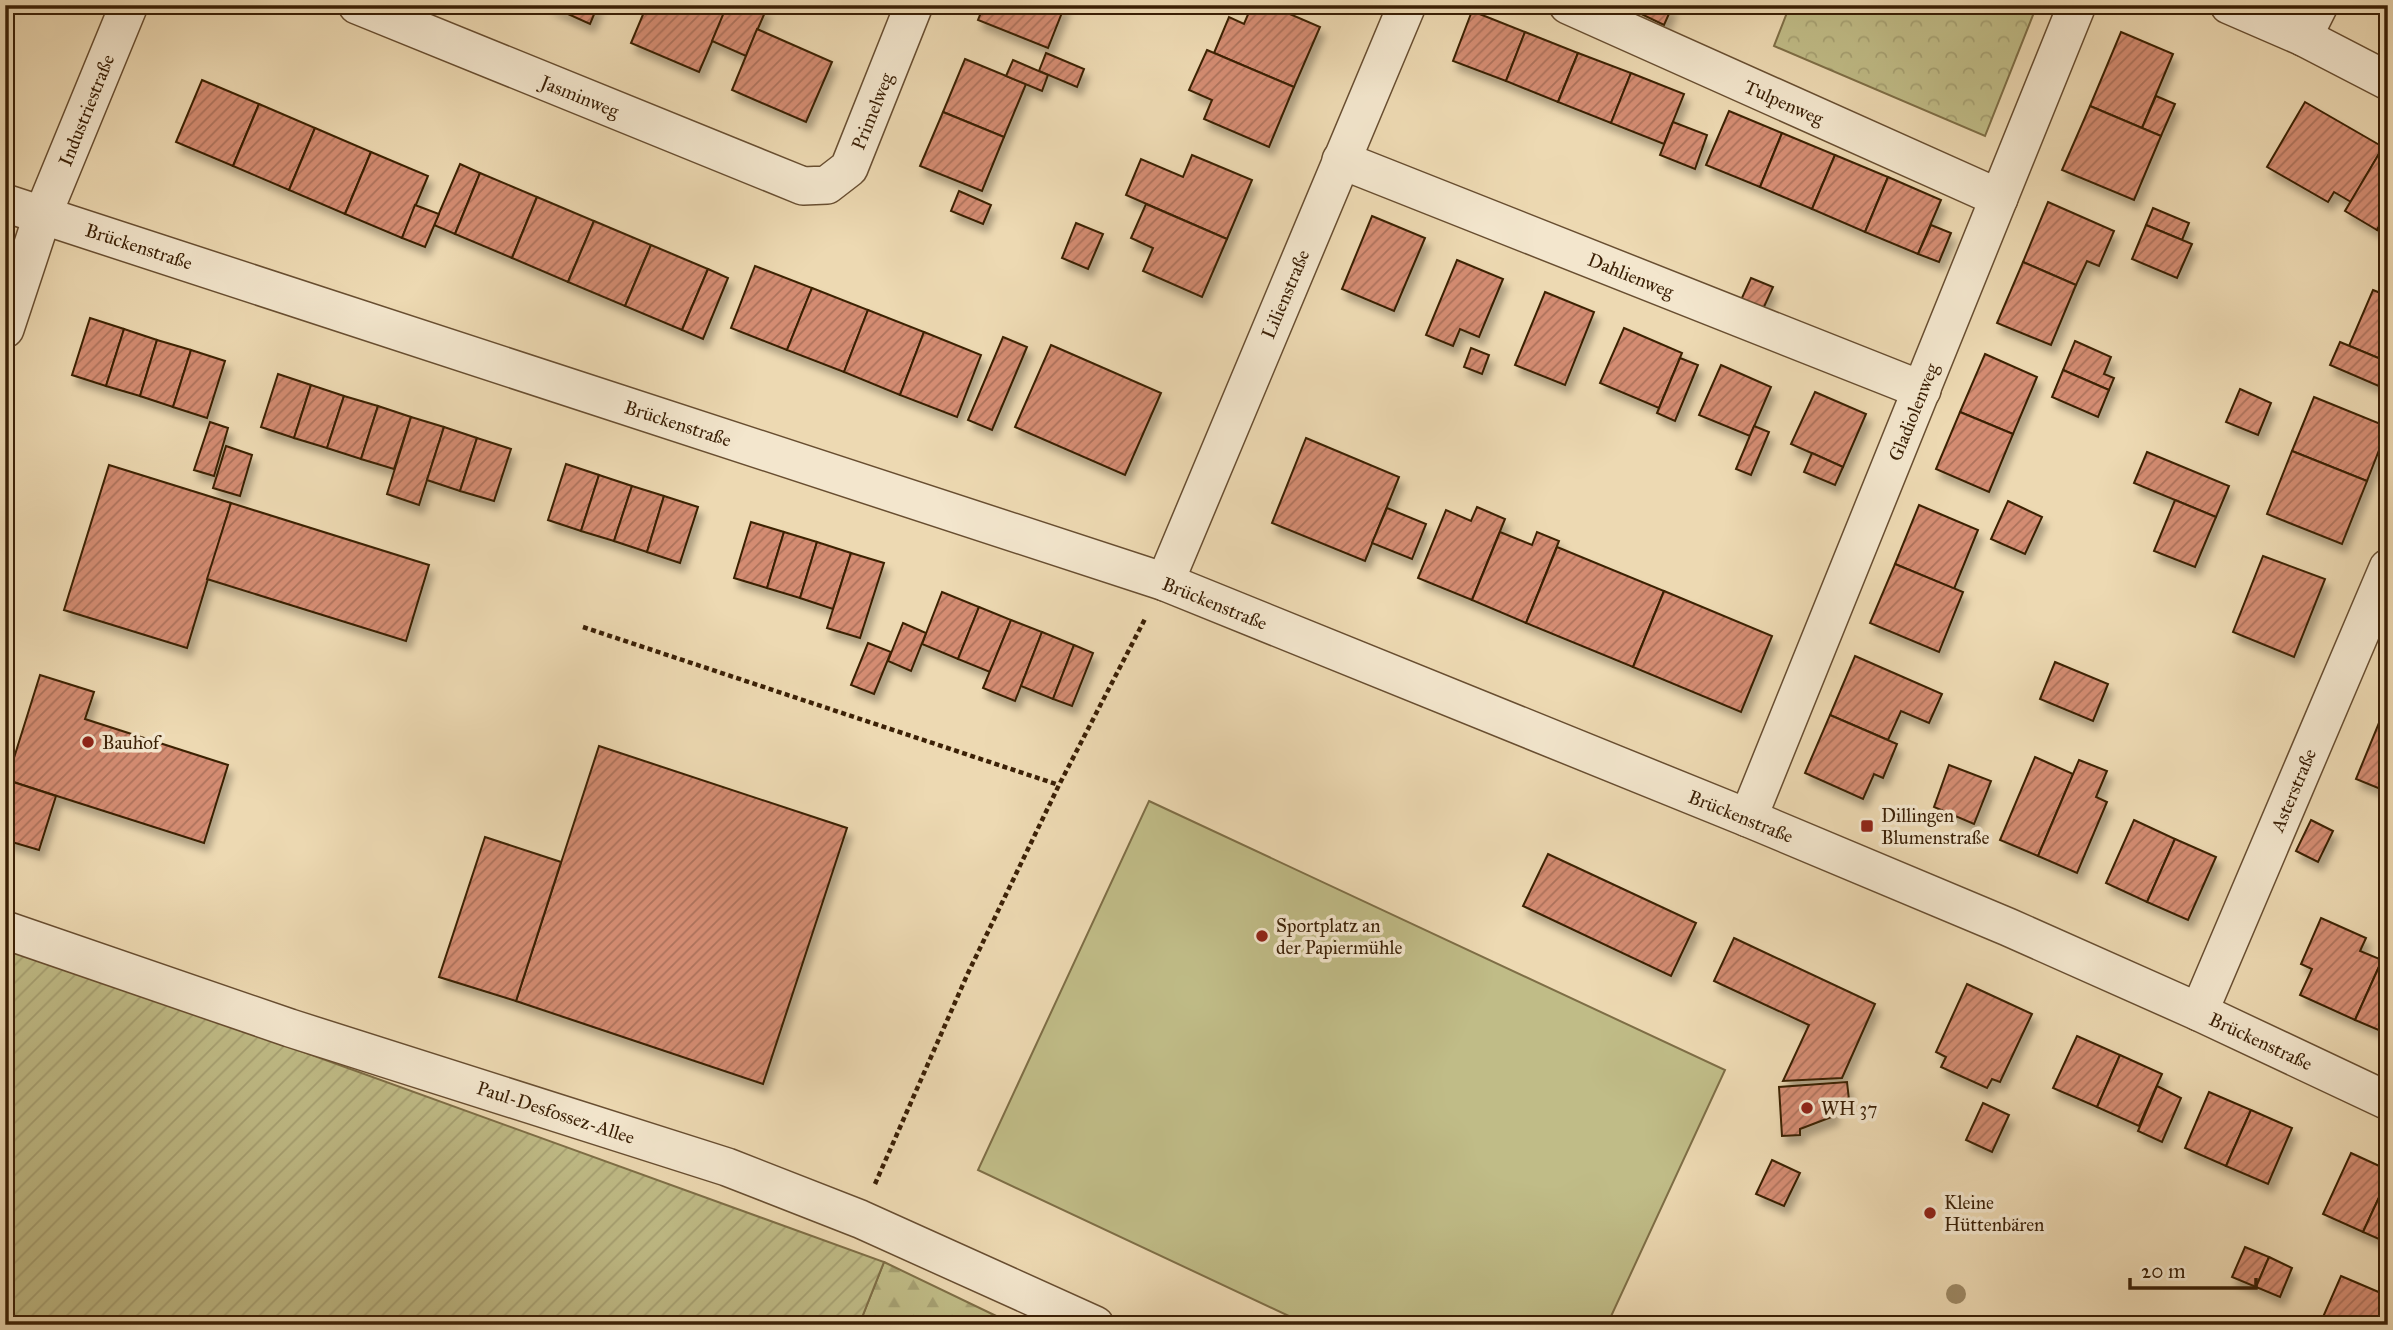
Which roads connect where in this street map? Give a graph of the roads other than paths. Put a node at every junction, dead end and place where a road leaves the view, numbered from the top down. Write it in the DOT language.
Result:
graph roads {
  1 [pos="129,5"];
  2 [pos="357,5"];
  3 [pos="914,5"];
  4 [pos="1407,5"];
  5 [pos="1568,5"];
  6 [pos="2077,5"];
  7 [pos="2229,5"];
  8 [pos="2319,5"];
  9 [pos="2303,37"];
  10 [pos="2388,81"];
  11 [pos="1341,160"];
  12 [pos="803,186"];
  13 [pos="1999,198"];
  14 [pos="5,203"];
  15 [pos="43,214"];
  16 [pos="5,329"];
  17 [pos="1922,390"];
  18 [pos="2388,568"];
  19 [pos="1165,582"];
  20 [pos="1748,818"];
  21 [pos="5,930"];
  22 [pos="2199,1012"];
  23 [pos="2388,1101"];
  24 [pos="1095,1325"];
  1 -- 15 [label="street, Industriestraße"];
  2 -- 12 [label="street, Jasminweg"];
  3 -- 12 [label="street, Primelweg"];
  4 -- 11 [label="street, Lilienstraße"];
  5 -- 13 [label="street, Tulpenweg"];
  6 -- 13 [label="street, Gladiolenweg"];
  7 -- 9 [label="street"];
  8 -- 9 [label="street"];
  9 -- 10 [label="street"];
  11 -- 17 [label="street, Dahlienweg"];
  11 -- 19 [label="street, Lilienstraße"];
  13 -- 17 [label="street, Gladiolenweg"];
  14 -- 15 [label="street, Brückenstraße"];
  15 -- 16 [label="street, Industriestraße"];
  15 -- 19 [label="street, Brückenstraße"];
  17 -- 20 [label="street, Gladiolenweg"];
  18 -- 22 [label="street, Asterstraße"];
  19 -- 20 [label="street, Brückenstraße"];
  20 -- 22 [label="street, Brückenstraße"];
  21 -- 24 [label="street, Paul-Desfossez-Allee"];
  22 -- 23 [label="street, Brückenstraße"];
}
